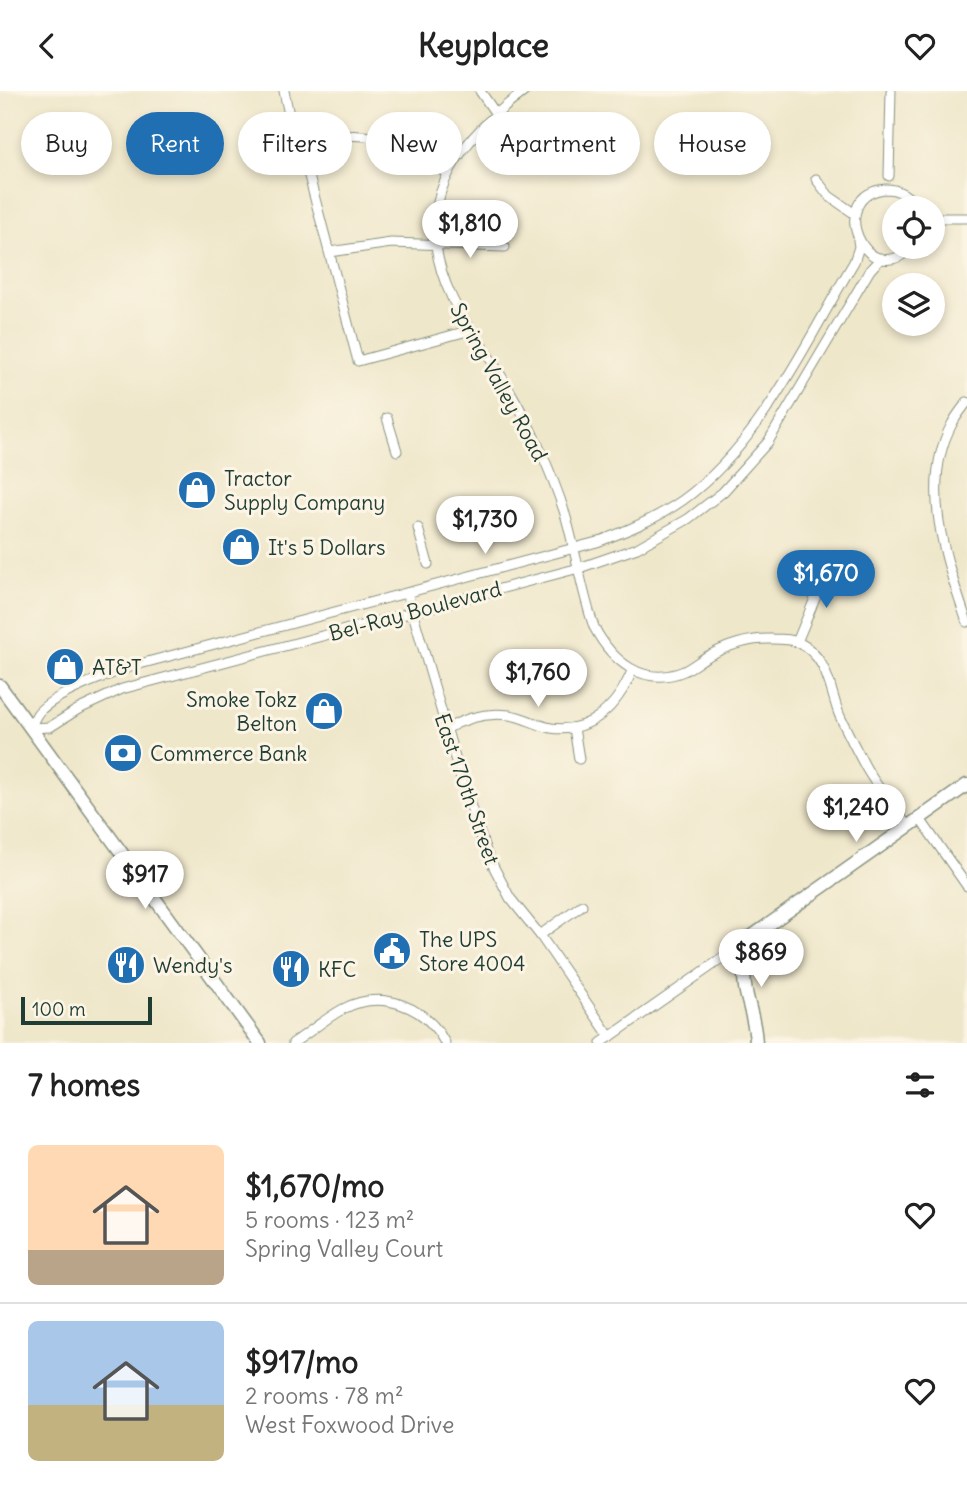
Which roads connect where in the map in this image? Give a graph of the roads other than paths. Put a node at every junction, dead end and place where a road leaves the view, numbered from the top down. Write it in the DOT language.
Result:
graph roads {
  1 [pos="285,91"];
  2 [pos="480,91"];
  3 [pos="525,91"];
  4 [pos="891,91"];
  5 [pos="288,112"];
  6 [pos="495,112"];
  7 [pos="499,112"];
  8 [pos="476,135"];
  9 [pos="462,150"];
  10 [pos="309,175"];
  11 [pos="446,175"];
  12 [pos="889,176"];
  13 [pos="816,179"];
  14 [pos="900,191"];
  15 [pos="876,192"];
  16 [pos="907,196"];
  17 [pos="855,215"];
  18 [pos="967,218"];
  19 [pos="945,219"];
  20 [pos="858,240"];
  21 [pos="436,244"];
  22 [pos="505,247"];
  23 [pos="330,252"];
  24 [pos="881,258"];
  25 [pos="471,330"];
  26 [pos="967,401"];
  27 [pos="387,418"];
  28 [pos="741,446"];
  29 [pos="397,451"];
  30 [pos="755,458"];
  31 [pos="418,527"];
  32 [pos="574,548"];
  33 [pos="428,564"];
  34 [pos="828,567"];
  35 [pos="579,568"];
  36 [pos="407,593"];
  37 [pos="411,611"];
  38 [pos="967,622"];
  39 [pos="245,636"];
  40 [pos="797,642"];
  41 [pos="249,654"];
  42 [pos="632,671"];
  43 [pos="116,672"];
  44 [pos="0,686"];
  45 [pos="122,689"];
  46 [pos="30,728"];
  47 [pos="574,728"];
  48 [pos="446,729"];
  49 [pos="579,759"];
  50 [pos="967,785"];
  51 [pos="920,819"];
  52 [pos="908,827"];
  53 [pos="967,886"];
  54 [pos="582,905"];
  55 [pos="763,929"];
  56 [pos="540,936"];
  57 [pos="734,949"];
  58 [pos="748,955"];
  59 [pos="722,957"];
  60 [pos="605,1040"];
  61 [pos="260,1043"];
  62 [pos="293,1043"];
  63 [pos="445,1043"];
  64 [pos="756,1043"];
  1 -- 5 [label="street"];
  2 -- 6 [label="street"];
  3 -- 7 [label="street, Spring Valley Road"];
  4 -- 12 [label="street"];
  8 -- 9 [label="street, Spring Valley Road"];
  10 -- 23 [label="street"];
  11 -- 21 [label="street, Spring Valley Road"];
  12 -- 14 [label="street"];
  12 -- 15 [label="street"];
  13 -- 17 [label="street"];
  14 -- 15 [label="street"];
  14 -- 16 [label="street"];
  15 -- 17 [label="street"];
  17 -- 20 [label="street, Bel-Ray Boulevard"];
  18 -- 19 [label="street"];
  20 -- 24 [label="street"];
  20 -- 28 [label="street, Bel-Ray Boulevard"];
  21 -- 22 [label="street"];
  21 -- 23 [label="street"];
  21 -- 25 [label="street, Spring Valley Road"];
  23 -- 25 [label="street"];
  24 -- 30 [label="street, Bel-Ray Boulevard"];
  25 -- 32 [label="street, Spring Valley Road"];
  26 -- 38 [label="street"];
  27 -- 29 [label="street"];
  28 -- 30 [label="street"];
  28 -- 32 [label="street, Bel-Ray Boulevard"];
  30 -- 35 [label="street, Bel-Ray Boulevard"];
  31 -- 33 [label="street"];
  32 -- 35 [label="street, Spring Valley Road"];
  32 -- 36 [label="street, Bel-Ray Boulevard"];
  34 -- 40 [label="street"];
  35 -- 37 [label="street, Bel-Ray Boulevard"];
  35 -- 42 [label="street, Spring Valley Road"];
  36 -- 37 [label="street, East 170th Street"];
  36 -- 39 [label="street, Bel-Ray Boulevard"];
  37 -- 41 [label="street, Bel-Ray Boulevard"];
  37 -- 48 [label="street, East 170th Street"];
  39 -- 41 [label="street"];
  39 -- 43 [label="street, Bel-Ray Boulevard"];
  40 -- 42 [label="street"];
  40 -- 52 [label="street"];
  41 -- 45 [label="street, Bel-Ray Boulevard"];
  42 -- 47 [label="street"];
  43 -- 45 [label="street"];
  43 -- 46 [label="street, Bel-Ray Boulevard"];
  44 -- 46 [label="main road"];
  45 -- 46 [label="street, Bel-Ray Boulevard"];
  46 -- 61 [label="main road"];
  47 -- 48 [label="street"];
  47 -- 49 [label="street"];
  48 -- 56 [label="street, East 170th Street"];
  50 -- 51 [label="main road"];
  51 -- 52 [label="main road"];
  51 -- 53 [label="street"];
  52 -- 55 [label="main road"];
  54 -- 56 [label="street"];
  55 -- 57 [label="main road"];
  55 -- 58 [label="main road"];
  56 -- 60 [label="street, East 170th Street"];
  57 -- 58 [label="street"];
  57 -- 59 [label="street"];
  58 -- 59 [label="street"];
  58 -- 64 [label="main road"];
  59 -- 60 [label="street"];
  62 -- 63 [label="street"];
}
